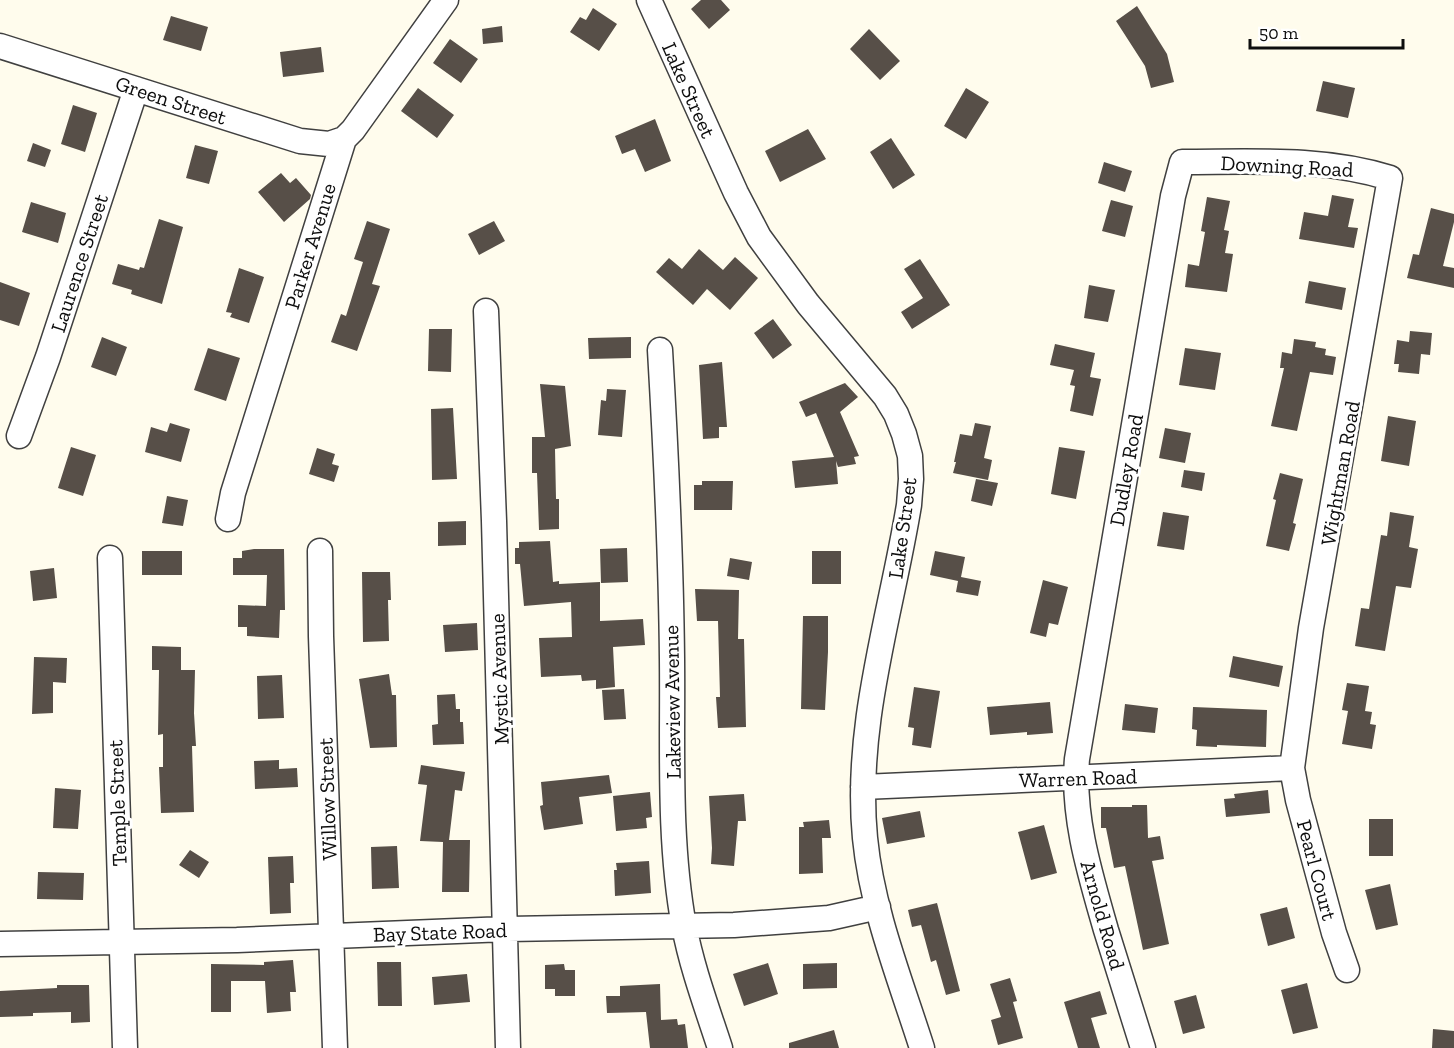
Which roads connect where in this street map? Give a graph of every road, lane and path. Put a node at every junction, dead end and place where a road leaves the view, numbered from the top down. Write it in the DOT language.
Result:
graph roads {
  1 [pos="446,0"];
  2 [pos="649,0"];
  3 [pos="0,46"];
  4 [pos="136,89"];
  5 [pos="344,139"];
  6 [pos="1182,162"];
  7 [pos="1390,178"];
  8 [pos="486,311"];
  9 [pos="660,350"];
  10 [pos="19,436"];
  11 [pos="228,519"];
  12 [pos="320,551"];
  13 [pos="110,558"];
  14 [pos="1292,768"];
  15 [pos="1075,778"];
  16 [pos="863,787"];
  17 [pos="878,907"];
  18 [pos="684,926"];
  19 [pos="506,929"];
  20 [pos="333,936"];
  21 [pos="122,941"];
  22 [pos="0,944"];
  23 [pos="1347,970"];
  24 [pos="124,1048"];
  25 [pos="335,1048"];
  26 [pos="508,1048"];
  27 [pos="720,1048"];
  28 [pos="922,1048"];
  29 [pos="1143,1048"];
  1 -- 5 [label="street, Parker Avenue"];
  2 -- 16 [label="street, Lake Street"];
  3 -- 4 [label="street, Green Street"];
  4 -- 5 [label="street, Green Street"];
  4 -- 10 [label="street, Laurence Street"];
  5 -- 11 [label="street, Parker Avenue"];
  6 -- 7 [label="street, Downing Road"];
  6 -- 15 [label="street, Dudley Road"];
  7 -- 14 [label="street, Wightman Road"];
  8 -- 19 [label="street, Mystic Avenue"];
  9 -- 18 [label="street, Lakeview Avenue"];
  12 -- 20 [label="street, Willow Street"];
  13 -- 21 [label="street, Temple Street"];
  14 -- 15 [label="street, Warren Road"];
  14 -- 23 [label="street, Pearl Court"];
  15 -- 16 [label="street, Warren Road"];
  15 -- 29 [label="street, Arnold Road"];
  16 -- 17 [label="street, Lake Street"];
  17 -- 18 [label="street, Bay State Road"];
  17 -- 28 [label="street, Lake Street"];
  18 -- 19 [label="street, Bay State Road"];
  18 -- 27 [label="street, Lakeview Avenue"];
  19 -- 20 [label="street, Bay State Road"];
  19 -- 26 [label="street, Mystic Avenue"];
  20 -- 21 [label="street, Bay State Road"];
  20 -- 25 [label="street, Willow Street"];
  21 -- 22 [label="street, Bay State Road"];
  21 -- 24 [label="street, Temple Street"];
}
